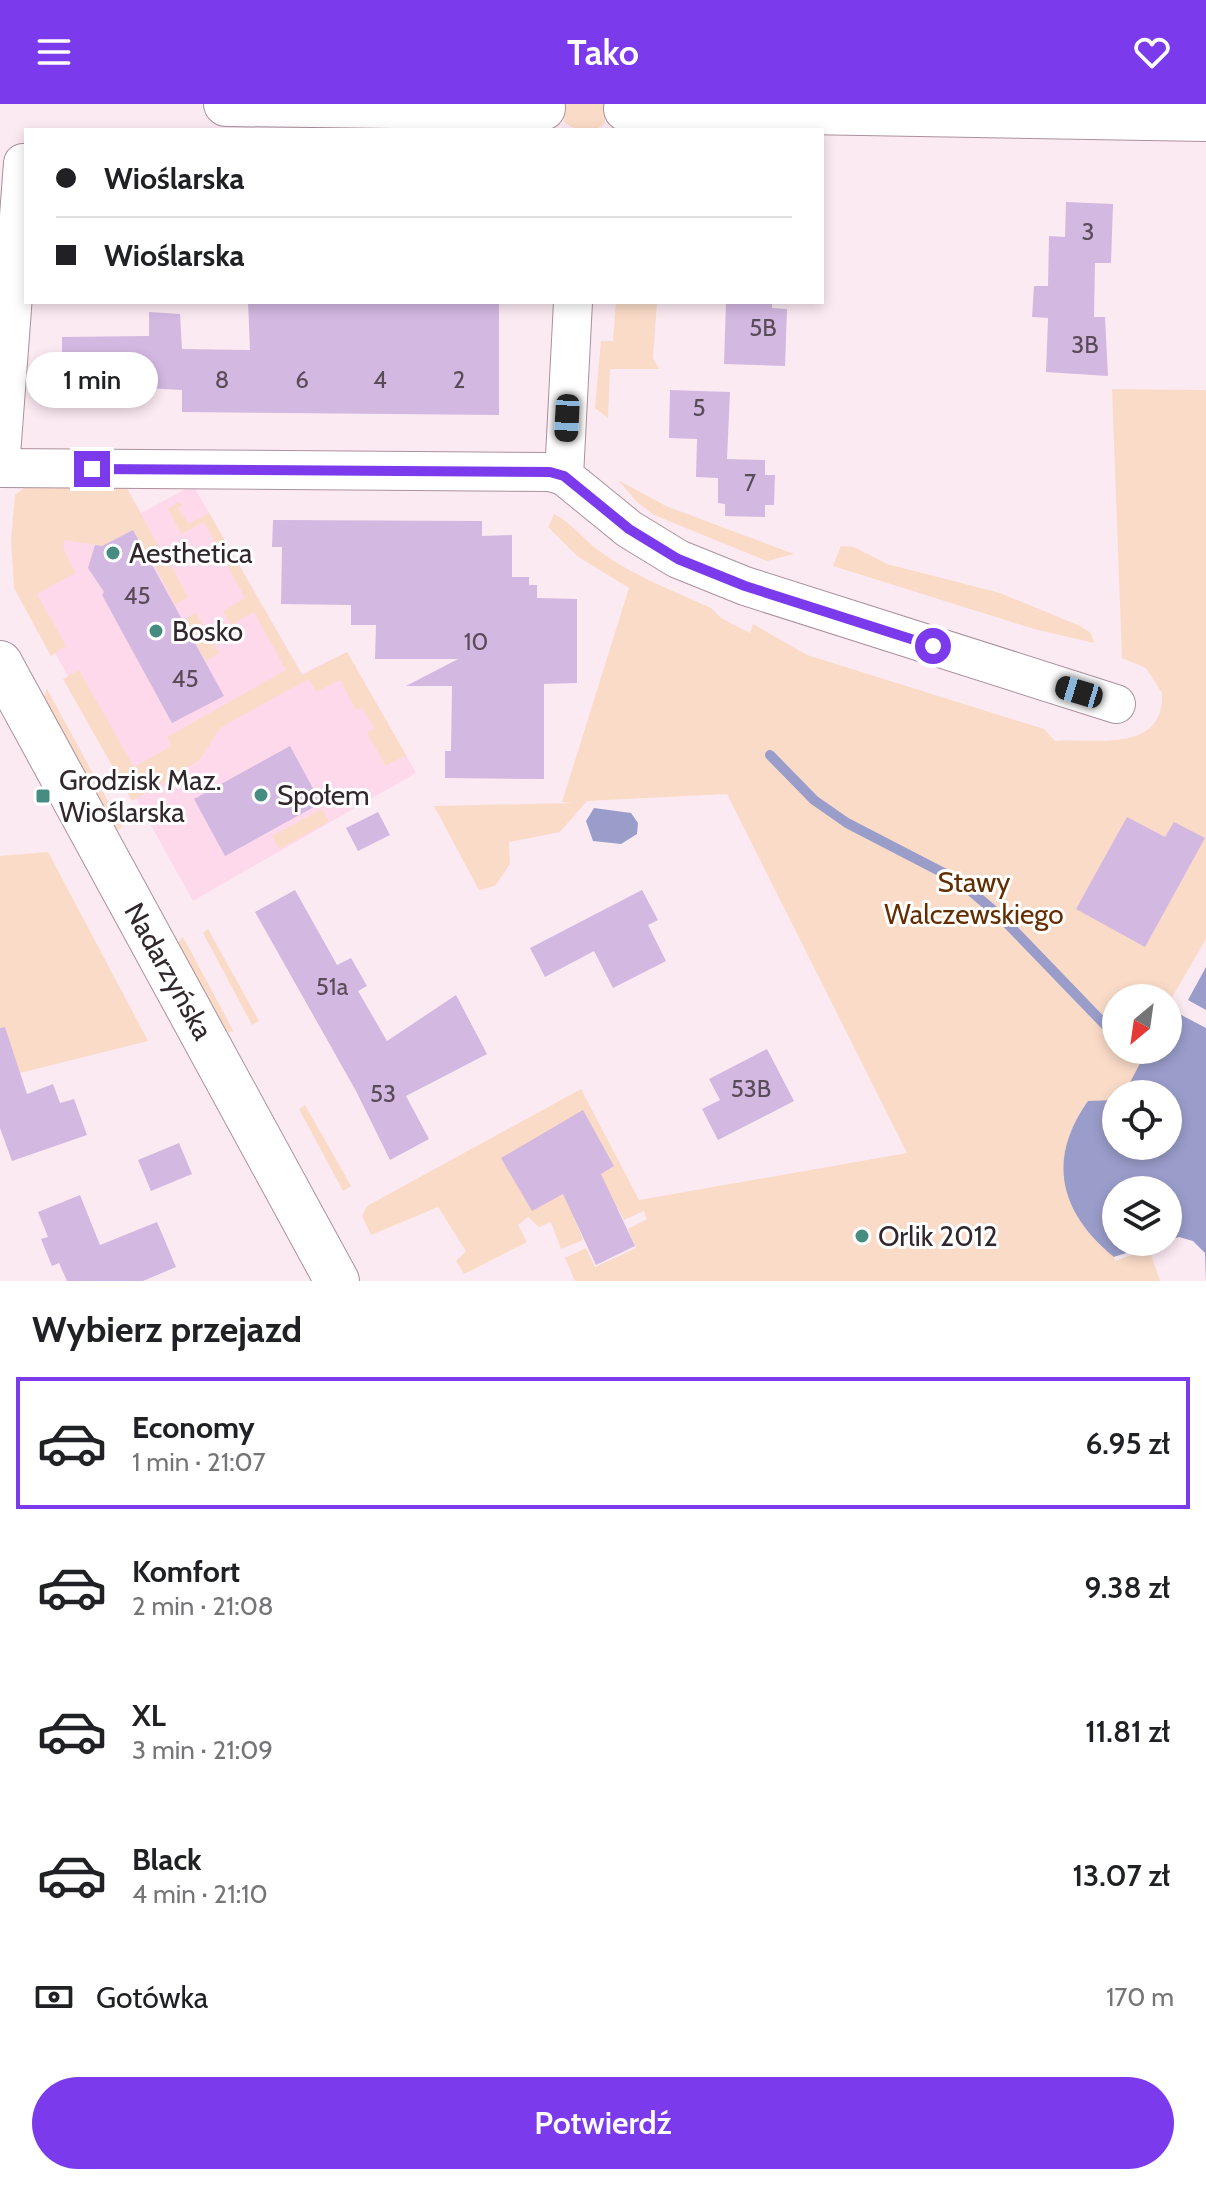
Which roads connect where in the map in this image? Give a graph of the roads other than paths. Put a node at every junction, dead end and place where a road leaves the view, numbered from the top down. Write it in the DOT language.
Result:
graph roads {
  1 [pos="226,104"];
  2 [pos="356,104"];
  3 [pos="546,114"];
  4 [pos="623,114"];
  5 [pos="1206,119"];
  6 [pos="23,163"];
  7 [pos="573,304"];
  8 [pos="0,468"];
  9 [pos="564,476"];
  10 [pos="0,663"];
  11 [pos="1116,704"];
  12 [pos="337,1281"];
  1 -- 2 [label="street"];
  2 -- 3 [label="street"];
  4 -- 5 [label="street"];
  6 -- 8 [label="street"];
  7 -- 9 [label="street"];
  8 -- 9 [label="street"];
  9 -- 11 [label="street"];
  10 -- 12 [label="street, Nadarzyńska"];
}
